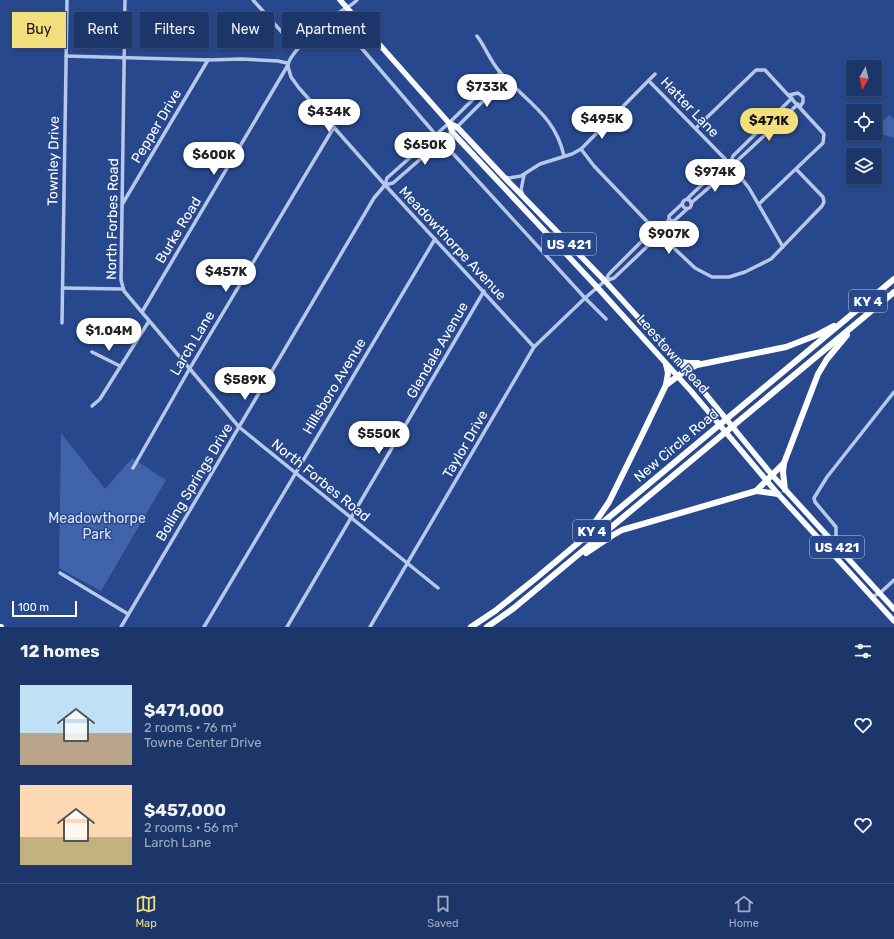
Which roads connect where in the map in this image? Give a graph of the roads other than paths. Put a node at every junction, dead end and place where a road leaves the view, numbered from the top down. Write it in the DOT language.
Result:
graph roads {
  1 [pos="67,0"];
  2 [pos="126,0"];
  3 [pos="253,0"];
  4 [pos="340,0"];
  5 [pos="357,0"];
  6 [pos="347,8"];
  7 [pos="340,12"];
  8 [pos="477,36"];
  9 [pos="361,48"];
  10 [pos="297,49"];
  11 [pos="66,56"];
  12 [pos="126,58"];
  13 [pos="208,60"];
  14 [pos="288,65"];
  15 [pos="500,73"];
  16 [pos="655,74"];
  17 [pos="506,78"];
  18 [pos="649,81"];
  19 [pos="791,97"];
  20 [pos="799,105"];
  21 [pos="449,123"];
  22 [pos="334,127"];
  23 [pos="457,127"];
  24 [pos="696,128"];
  25 [pos="452,132"];
  26 [pos="436,135"];
  27 [pos="442,141"];
  28 [pos="580,149"];
  29 [pos="564,156"];
  30 [pos="730,164"];
  31 [pos="796,169"];
  32 [pos="719,174"];
  33 [pos="524,175"];
  34 [pos="502,176"];
  35 [pos="385,185"];
  36 [pos="524,197"];
  37 [pos="687,199"];
  38 [pos="123,204"];
  39 [pos="682,204"];
  40 [pos="691,204"];
  41 [pos="759,204"];
  42 [pos="687,208"];
  43 [pos="669,220"];
  44 [pos="656,232"];
  45 [pos="435,239"];
  46 [pos="783,247"];
  47 [pos="894,279"];
  48 [pos="605,281"];
  49 [pos="597,287"];
  50 [pos="63,288"];
  51 [pos="123,289"];
  52 [pos="484,291"];
  53 [pos="894,292"];
  54 [pos="585,298"];
  55 [pos="142,312"];
  56 [pos="606,319"];
  57 [pos="149,321"];
  58 [pos="842,322"];
  59 [pos="859,322"];
  60 [pos="62,323"];
  61 [pos="534,347"];
  62 [pos="92,352"];
  63 [pos="677,361"];
  64 [pos="704,363"];
  65 [pos="666,364"];
  66 [pos="120,366"];
  67 [pos="190,368"];
  68 [pos="686,370"];
  69 [pos="678,376"];
  70 [pos="666,385"];
  71 [pos="894,392"];
  72 [pos="92,406"];
  73 [pos="239,427"];
  74 [pos="784,463"];
  75 [pos="133,468"];
  76 [pos="295,472"];
  77 [pos="772,476"];
  78 [pos="767,481"];
  79 [pos="785,490"];
  80 [pos="756,491"];
  81 [pos="778,494"];
  82 [pos="351,519"];
  83 [pos="831,541"];
  84 [pos="826,547"];
  85 [pos="408,563"];
  86 [pos="554,564"];
  87 [pos="562,568"];
  88 [pos="60,573"];
  89 [pos="894,580"];
  90 [pos="438,588"];
  91 [pos="880,593"];
  92 [pos="872,597"];
  93 [pos="894,609"];
  94 [pos="128,614"];
  95 [pos="894,621"];
  96 [pos="121,627"];
  97 [pos="204,627"];
  98 [pos="287,627"];
  99 [pos="370,627"];
  100 [pos="471,627"];
  101 [pos="487,627"];
  1 -- 11 [label="street, Townley Drive"];
  2 -- 12 [label="street, North Forbes Road"];
  3 -- 10 [label="street"];
  4 -- 6 [label="main road, Leestown Road / US 421"];
  5 -- 6 [label="street, Burke Road"];
  6 -- 7 [label="street, Burke Road"];
  6 -- 21 [label="main road, Leestown Road / US 421"];
  8 -- 15 [label="street"];
  9 -- 26 [label="street"];
  10 -- 14 [label="street, Burke Road"];
  11 -- 12 [label="street"];
  11 -- 50 [label="street, Townley Drive"];
  12 -- 13 [label="street"];
  12 -- 38 [label="street, North Forbes Road"];
  13 -- 14 [label="street"];
  13 -- 38 [label="street, Pepper Drive"];
  14 -- 22 [label="street, Meadowthorpe Avenue"];
  14 -- 55 [label="street, Burke Road"];
  15 -- 17 [label="street"];
  15 -- 21 [label="street, Boiling Springs Drive"];
  16 -- 18 [label="street"];
  17 -- 23 [label="street, Boiling Springs Drive"];
  17 -- 29 [label="street"];
  18 -- 24 [label="street, Hatter Lane"];
  18 -- 28 [label="street"];
  19 -- 20 [label="street"];
  19 -- 20 [label="street"];
  19 -- 24 [label="street"];
  19 -- 30 [label="street"];
  20 -- 30 [label="street"];
  20 -- 31 [label="street"];
  21 -- 23 [label="main road, Leestown Road / US 421"];
  21 -- 25 [label="main road, Leestown Road / US 421"];
  21 -- 26 [label="street, Boiling Springs Drive"];
  22 -- 35 [label="street, Meadowthorpe Avenue"];
  22 -- 67 [label="street, Larch Lane"];
  23 -- 25 [label="street, Boiling Springs Drive"];
  23 -- 34 [label="main road, Leestown Road / US 421"];
  24 -- 30 [label="street, Hatter Lane"];
  25 -- 27 [label="street, Boiling Springs Drive"];
  25 -- 49 [label="main road, Leestown Road / US 421"];
  26 -- 27 [label="street"];
  26 -- 35 [label="street, Boiling Springs Drive"];
  27 -- 35 [label="street, Boiling Springs Drive"];
  27 -- 54 [label="street"];
  28 -- 29 [label="street"];
  28 -- 44 [label="street"];
  29 -- 33 [label="street"];
  30 -- 32 [label="street"];
  30 -- 41 [label="street, Hatter Lane"];
  31 -- 41 [label="street"];
  31 -- 46 [label="street"];
  32 -- 37 [label="street"];
  32 -- 40 [label="street"];
  33 -- 34 [label="street"];
  33 -- 36 [label="street"];
  34 -- 36 [label="main road, Leestown Road / US 421"];
  35 -- 45 [label="street, Meadowthorpe Avenue"];
  35 -- 73 [label="street, Boiling Springs Drive"];
  36 -- 48 [label="main road, Leestown Road / US 421"];
  37 -- 39 [label="street"];
  37 -- 40 [label="street"];
  38 -- 51 [label="street, North Forbes Road"];
  39 -- 42 [label="street"];
  39 -- 43 [label="street"];
  40 -- 42 [label="street"];
  41 -- 46 [label="street, Hatter Lane"];
  42 -- 43 [label="street"];
  43 -- 44 [label="street"];
  44 -- 46 [label="street"];
  44 -- 48 [label="street"];
  44 -- 48 [label="street"];
  45 -- 52 [label="street, Meadowthorpe Avenue"];
  45 -- 76 [label="street, Hillsboro Avenue"];
  47 -- 58 [label="highway, New Circle Road / KY 4"];
  48 -- 49 [label="street, Taylor Drive"];
  48 -- 63 [label="main road, Leestown Road / US 421"];
  49 -- 54 [label="street, Taylor Drive"];
  49 -- 65 [label="main road, Leestown Road / US 421"];
  50 -- 51 [label="street"];
  50 -- 60 [label="street, Townley Drive"];
  51 -- 55 [label="street, North Forbes Road"];
  52 -- 61 [label="street, Meadowthorpe Avenue"];
  52 -- 82 [label="street, Glendale Avenue"];
  53 -- 59 [label="highway, New Circle Road / KY 4"];
  54 -- 56 [label="street"];
  54 -- 61 [label="street, Taylor Drive"];
  55 -- 57 [label="street, North Forbes Road"];
  57 -- 66 [label="street"];
  57 -- 67 [label="street, North Forbes Road"];
  58 -- 64 [label="highway"];
  58 -- 86 [label="highway, New Circle Road / KY 4"];
  59 -- 74 [label="highway"];
  59 -- 87 [label="highway, New Circle Road / KY 4"];
  61 -- 85 [label="street, Taylor Drive"];
  62 -- 66 [label="street"];
  63 -- 64 [label="highway"];
  63 -- 68 [label="main road, Leestown Road / US 421"];
  64 -- 68 [label="highway"];
  65 -- 69 [label="main road, Leestown Road / US 421"];
  65 -- 70 [label="highway"];
  66 -- 72 [label="street"];
  67 -- 73 [label="street, North Forbes Road"];
  67 -- 75 [label="street, Larch Lane"];
  68 -- 69 [label="highway"];
  68 -- 77 [label="main road, Leestown Road / US 421"];
  69 -- 70 [label="highway"];
  69 -- 78 [label="main road, Leestown Road / US 421"];
  70 -- 86 [label="highway"];
  71 -- 83 [label="street"];
  73 -- 76 [label="street, North Forbes Road"];
  73 -- 94 [label="street, Boiling Springs Drive"];
  74 -- 77 [label="highway"];
  74 -- 79 [label="highway"];
  76 -- 82 [label="street, North Forbes Road"];
  76 -- 97 [label="street, Hillsboro Avenue"];
  77 -- 78 [label="highway"];
  77 -- 79 [label="main road, Leestown Road / US 421"];
  78 -- 80 [label="highway"];
  78 -- 81 [label="main road, Leestown Road / US 421"];
  79 -- 83 [label="main road, Leestown Road / US 421"];
  80 -- 81 [label="highway"];
  80 -- 87 [label="highway"];
  81 -- 84 [label="main road, Leestown Road / US 421"];
  82 -- 85 [label="street, North Forbes Road"];
  82 -- 98 [label="street, Glendale Avenue"];
  83 -- 84 [label="street"];
  83 -- 91 [label="main road, Leestown Road / US 421"];
  84 -- 92 [label="main road, Leestown Road / US 421"];
  85 -- 90 [label="street, North Forbes Road"];
  85 -- 99 [label="street, Taylor Drive"];
  86 -- 100 [label="highway, New Circle Road / KY 4"];
  87 -- 101 [label="highway, New Circle Road / KY 4"];
  88 -- 94 [label="street"];
  89 -- 91 [label="street"];
  91 -- 92 [label="street"];
  91 -- 93 [label="main road, Leestown Road / US 421"];
  92 -- 95 [label="main road, Leestown Road / US 421"];
  94 -- 96 [label="street, Boiling Springs Drive"];
}
